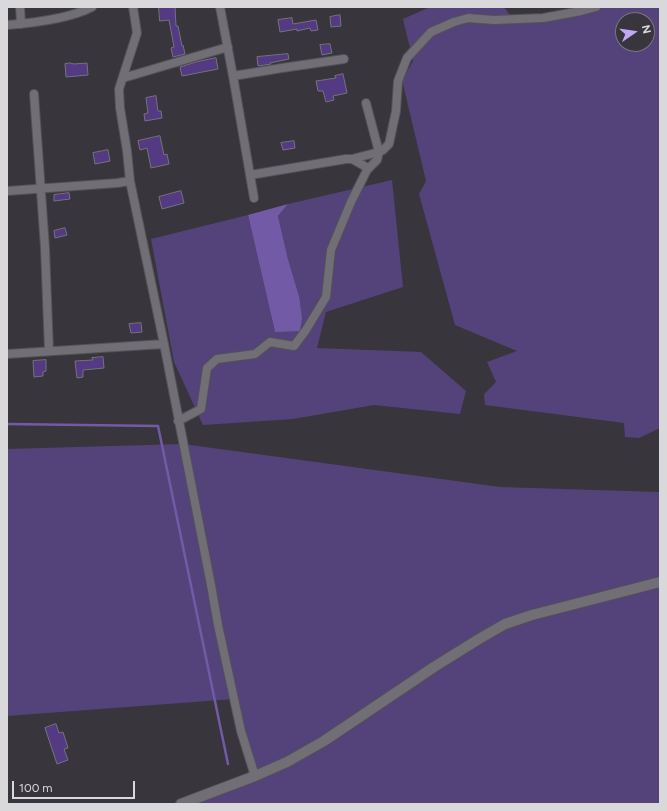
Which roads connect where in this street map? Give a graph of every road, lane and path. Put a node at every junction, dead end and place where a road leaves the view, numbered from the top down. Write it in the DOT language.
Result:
graph roads {
  1 [pos="20,7"];
  2 [pos="92,7"];
  3 [pos="133,7"];
  4 [pos="220,7"];
  5 [pos="596,7"];
  6 [pos="21,24"];
  7 [pos="7,25"];
  8 [pos="228,47"];
  9 [pos="344,59"];
  10 [pos="233,76"];
  11 [pos="123,78"];
  12 [pos="34,94"];
  13 [pos="366,103"];
  14 [pos="379,152"];
  15 [pos="352,159"];
  16 [pos="368,168"];
  17 [pos="250,175"];
  18 [pos="130,181"];
  19 [pos="40,188"];
  20 [pos="7,191"];
  21 [pos="254,198"];
  22 [pos="164,344"];
  23 [pos="49,351"];
  24 [pos="7,354"];
  25 [pos="178,421"];
  26 [pos="660,582"];
  27 [pos="255,776"];
  28 [pos="181,804"];
  1 -- 6 [label="street"];
  2 -- 6 [label="street"];
  3 -- 11 [label="street"];
  4 -- 8 [label="street"];
  5 -- 14 [label="street"];
  6 -- 7 [label="street"];
  8 -- 10 [label="street"];
  8 -- 11 [label="street"];
  9 -- 10 [label="street"];
  10 -- 17 [label="street"];
  11 -- 18 [label="street"];
  12 -- 19 [label="street"];
  13 -- 14 [label="street"];
  14 -- 15 [label="street"];
  14 -- 16 [label="street"];
  15 -- 16 [label="street"];
  15 -- 17 [label="street"];
  16 -- 25 [label="street"];
  17 -- 21 [label="street"];
  18 -- 19 [label="street"];
  18 -- 22 [label="street"];
  19 -- 20 [label="street"];
  19 -- 23 [label="street"];
  22 -- 23 [label="street"];
  22 -- 25 [label="street"];
  23 -- 24 [label="street"];
  25 -- 27 [label="street"];
  26 -- 27 [label="main road"];
  27 -- 28 [label="main road"];
}
